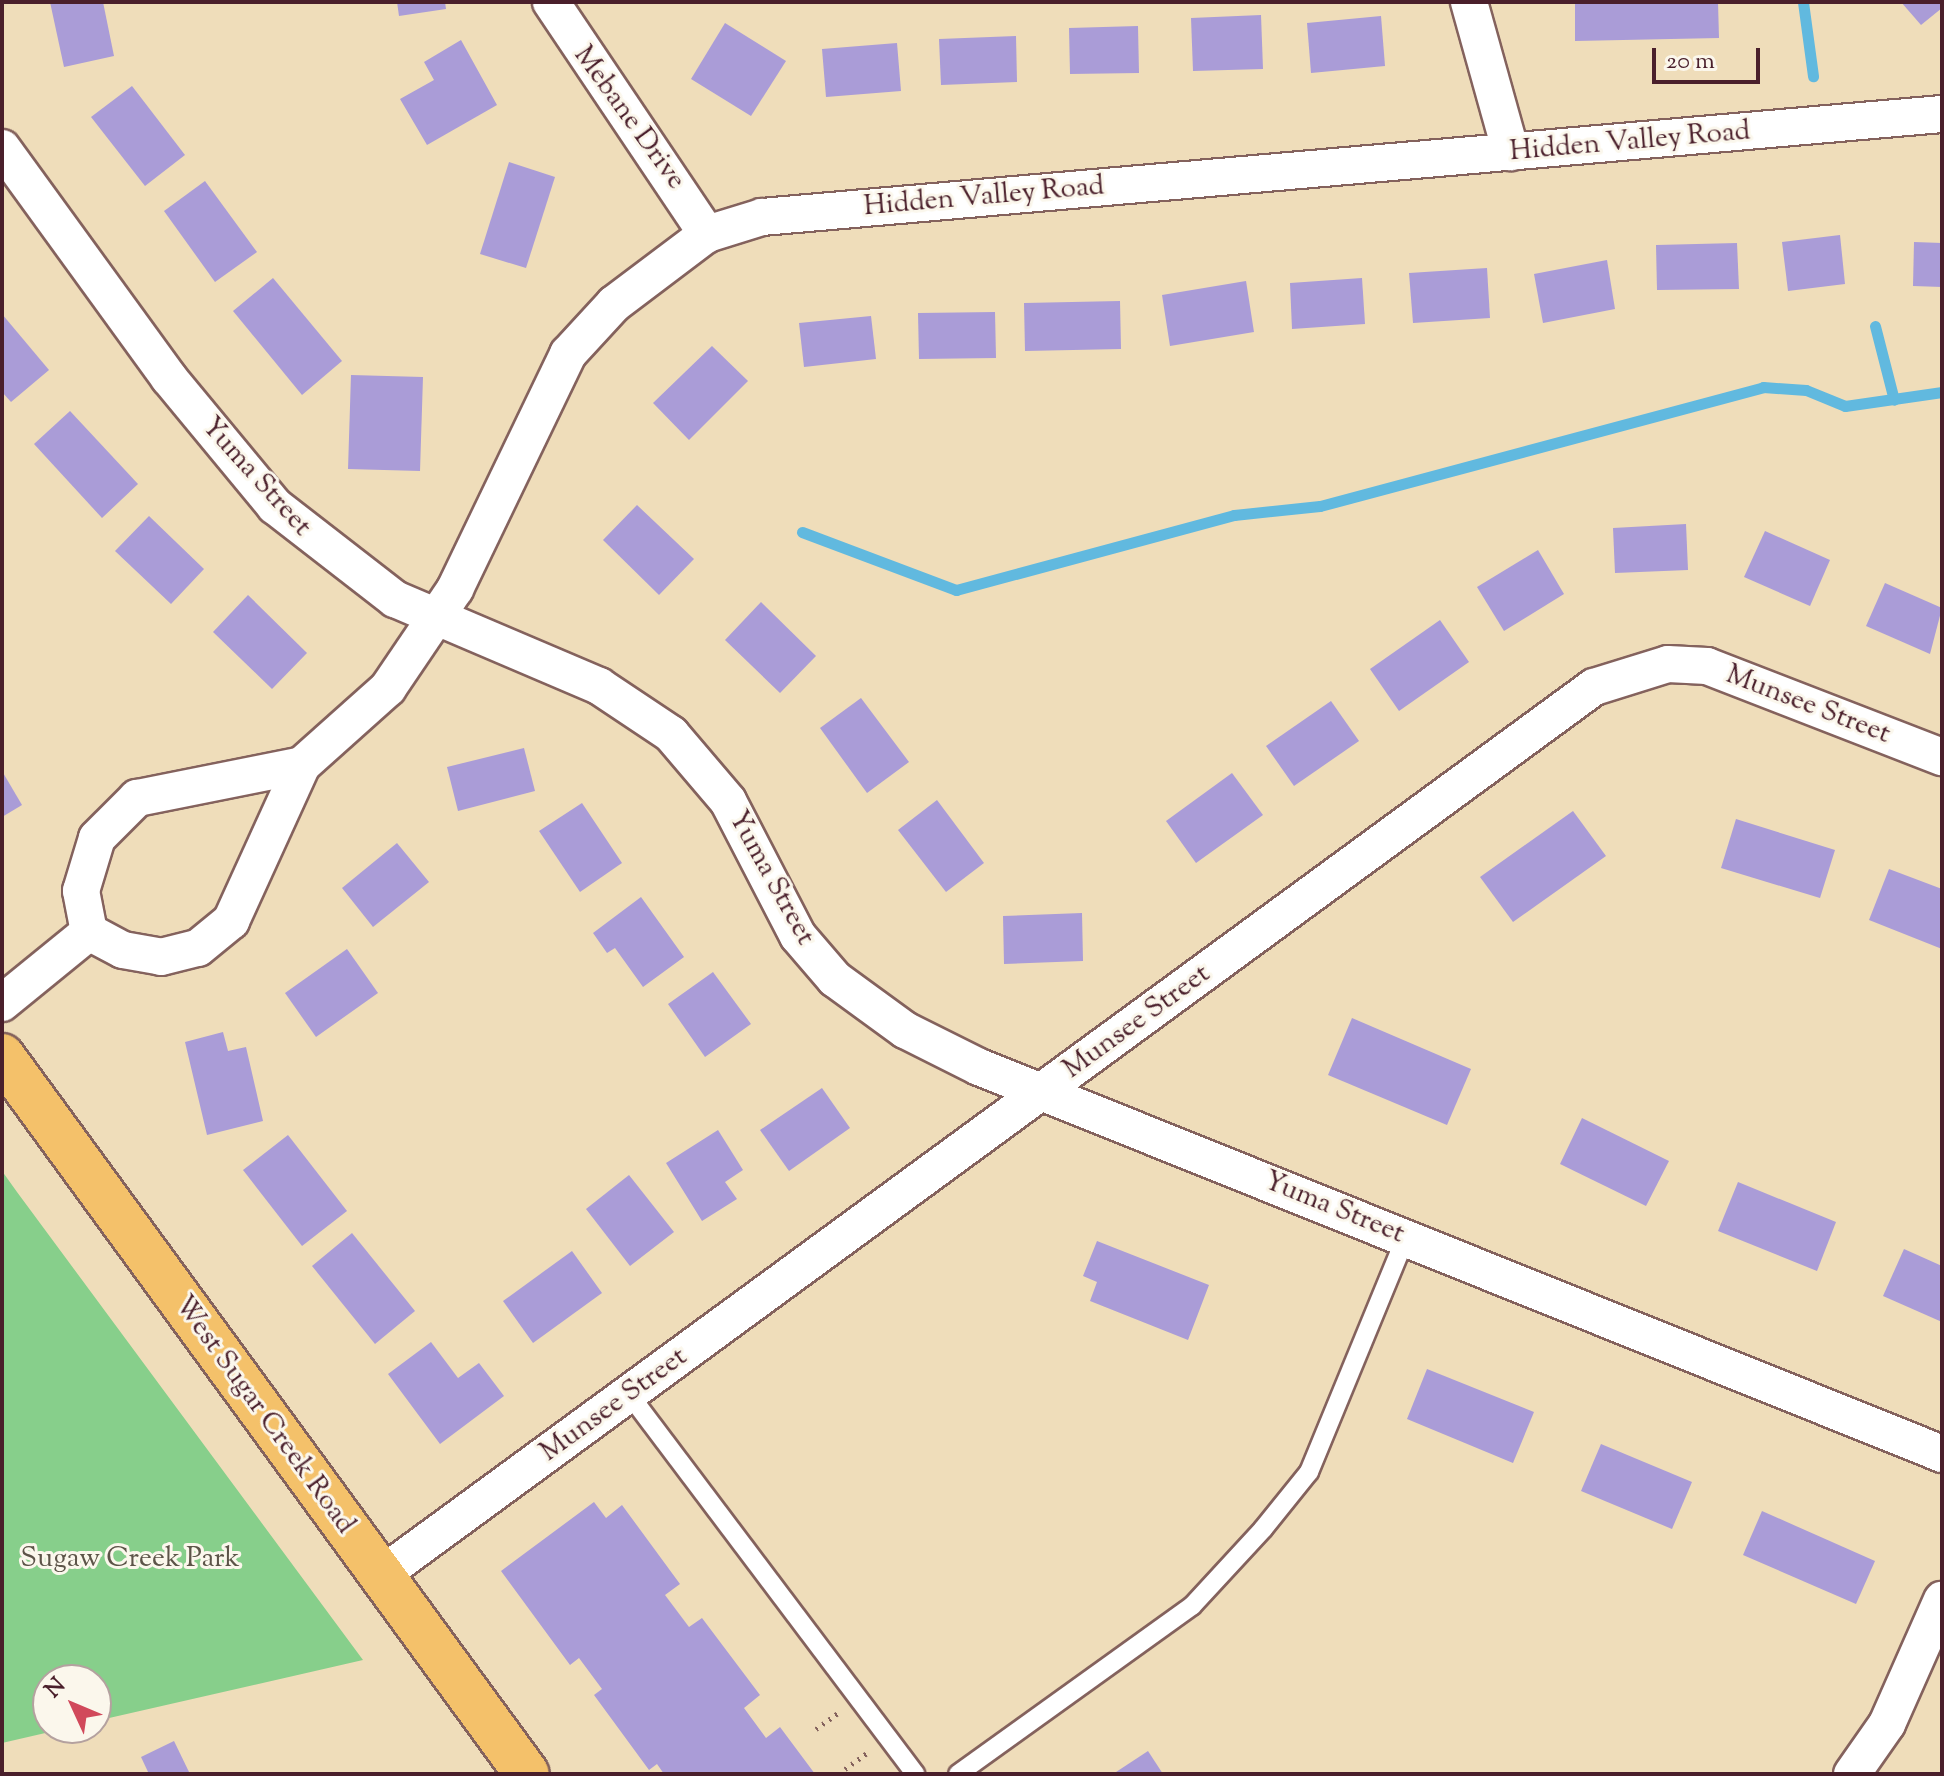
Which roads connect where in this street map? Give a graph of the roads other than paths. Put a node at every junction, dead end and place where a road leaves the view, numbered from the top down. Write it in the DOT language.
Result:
graph roads {
  1 [pos="551,2"];
  2 [pos="1469,2"];
  3 [pos="1942,114"];
  4 [pos="2,148"];
  5 [pos="1511,152"];
  6 [pos="707,234"];
  7 [pos="436,617"];
  8 [pos="1942,757"];
  9 [pos="302,765"];
  10 [pos="89,932"];
  11 [pos="2,1003"];
  12 [pos="2,1056"];
  13 [pos="1041,1092"];
  14 [pos="1406,1237"];
  15 [pos="629,1394"];
  16 [pos="1942,1454"];
  17 [pos="381,1575"];
  18 [pos="1942,1600"];
  19 [pos="527,1774"];
  20 [pos="915,1774"];
  21 [pos="958,1774"];
  22 [pos="1852,1774"];
  1 -- 6 [label="street, Mebane Drive"];
  2 -- 5 [label="street"];
  3 -- 5 [label="street, Hidden Valley Road"];
  4 -- 7 [label="street, Yuma Street"];
  5 -- 6 [label="street, Hidden Valley Road"];
  6 -- 7 [label="street, Hidden Valley Road"];
  7 -- 9 [label="street, Hidden Valley Road"];
  7 -- 13 [label="street, Yuma Street"];
  8 -- 13 [label="street, Munsee Street"];
  9 -- 10 [label="street"];
  9 -- 10 [label="street, Hidden Valley Road"];
  10 -- 11 [label="street"];
  12 -- 17 [label="main road, West Sugar Creek Road"];
  13 -- 14 [label="street, Yuma Street"];
  13 -- 15 [label="street, Munsee Street"];
  14 -- 16 [label="street, Yuma Street"];
  14 -- 21 [label="lane"];
  15 -- 17 [label="street, Munsee Street"];
  15 -- 20 [label="lane"];
  17 -- 19 [label="main road, West Sugar Creek Road"];
  18 -- 22 [label="street"];
}
